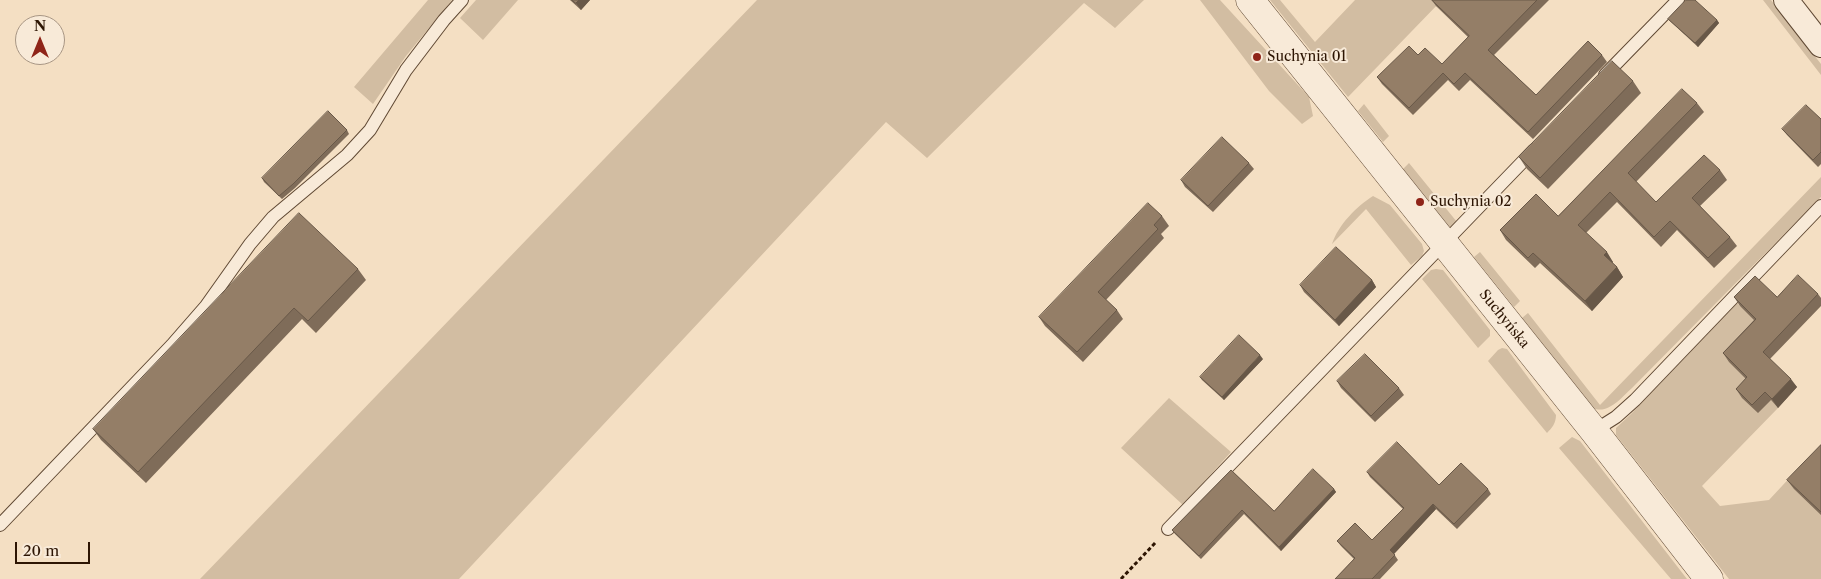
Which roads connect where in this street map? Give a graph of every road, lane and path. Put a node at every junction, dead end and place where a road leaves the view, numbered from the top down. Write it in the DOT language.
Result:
graph roads {
  1 [pos="462,0"];
  2 [pos="1250,0"];
  3 [pos="1678,0"];
  4 [pos="1786,0"];
  5 [pos="1821,44"];
  6 [pos="1599,81"];
  7 [pos="1546,137"];
  8 [pos="1821,206"];
  9 [pos="1444,244"];
  10 [pos="1594,430"];
  11 [pos="0,525"];
  12 [pos="1168,529"];
  13 [pos="1120,579"];
  14 [pos="1708,579"];
  1 -- 11 [label="lane"];
  2 -- 9 [label="street, Suchyńska"];
  3 -- 6 [label="lane"];
  4 -- 5 [label="street"];
  7 -- 9 [label="lane"];
  8 -- 10 [label="lane"];
  9 -- 10 [label="street, Suchyńska"];
  9 -- 12 [label="lane"];
  10 -- 14 [label="street, Suchyńska"];
  12 -- 13 [label="path"];
}
